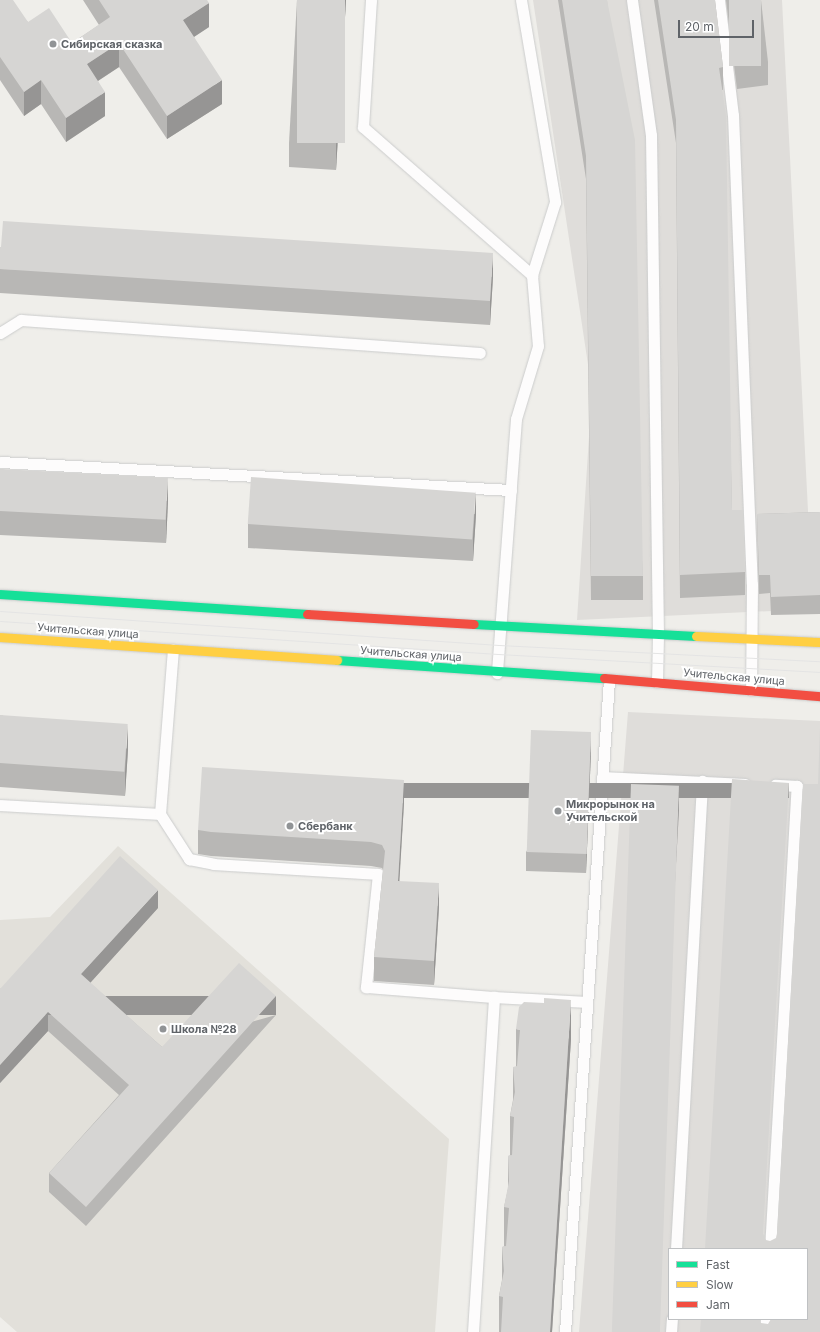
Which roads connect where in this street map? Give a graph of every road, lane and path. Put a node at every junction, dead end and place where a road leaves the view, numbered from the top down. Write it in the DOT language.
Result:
graph roads {
  1 [pos="371,0"];
  2 [pos="522,0"];
  3 [pos="632,0"];
  4 [pos="719,0"];
  5 [pos="532,275"];
  6 [pos="0,333"];
  7 [pos="480,354"];
  8 [pos="0,462"];
  9 [pos="511,490"];
  10 [pos="0,594"];
  11 [pos="500,626"];
  12 [pos="658,635"];
  13 [pos="0,637"];
  14 [pos="751,639"];
  15 [pos="820,642"];
  16 [pos="173,650"];
  17 [pos="497,672"];
  18 [pos="609,680"];
  19 [pos="657,682"];
  20 [pos="751,690"];
  21 [pos="820,696"];
  22 [pos="602,777"];
  23 [pos="702,781"];
  24 [pos="0,805"];
  25 [pos="160,814"];
  26 [pos="494,997"];
  27 [pos="587,1002"];
  28 [pos="676,1248"];
  29 [pos="770,1248"];
  30 [pos="672,1320"];
  31 [pos="766,1320"];
  32 [pos="473,1332"];
  33 [pos="565,1332"];
  34 [pos="672,1332"];
  35 [pos="765,1332"];
  1 -- 5 [label="lane"];
  2 -- 5 [label="lane"];
  3 -- 12 [label="lane"];
  4 -- 14 [label="lane"];
  5 -- 9 [label="lane"];
  6 -- 7 [label="lane"];
  8 -- 9 [label="lane"];
  9 -- 11 [label="lane"];
  10 -- 11 [label="main road"];
  11 -- 12 [label="main road"];
  11 -- 17 [label="lane"];
  12 -- 14 [label="main road"];
  12 -- 19 [label="lane"];
  13 -- 16 [label="main road, Учительская улица"];
  14 -- 15 [label="main road"];
  14 -- 20 [label="lane"];
  16 -- 17 [label="main road, Учительская улица"];
  16 -- 25 [label="lane"];
  17 -- 18 [label="main road, Учительская улица"];
  18 -- 19 [label="main road, Учительская улица"];
  18 -- 22 [label="lane"];
  19 -- 20 [label="main road, Учительская улица"];
  20 -- 21 [label="main road, Учительская улица"];
  22 -- 23 [label="lane"];
  22 -- 27 [label="lane"];
  23 -- 28 [label="lane"];
  23 -- 29 [label="lane"];
  24 -- 25 [label="lane"];
  25 -- 26 [label="lane"];
  26 -- 27 [label="lane"];
  26 -- 32 [label="lane"];
  27 -- 33 [label="lane"];
  30 -- 34 [label="lane"];
  31 -- 35 [label="lane"];
}
